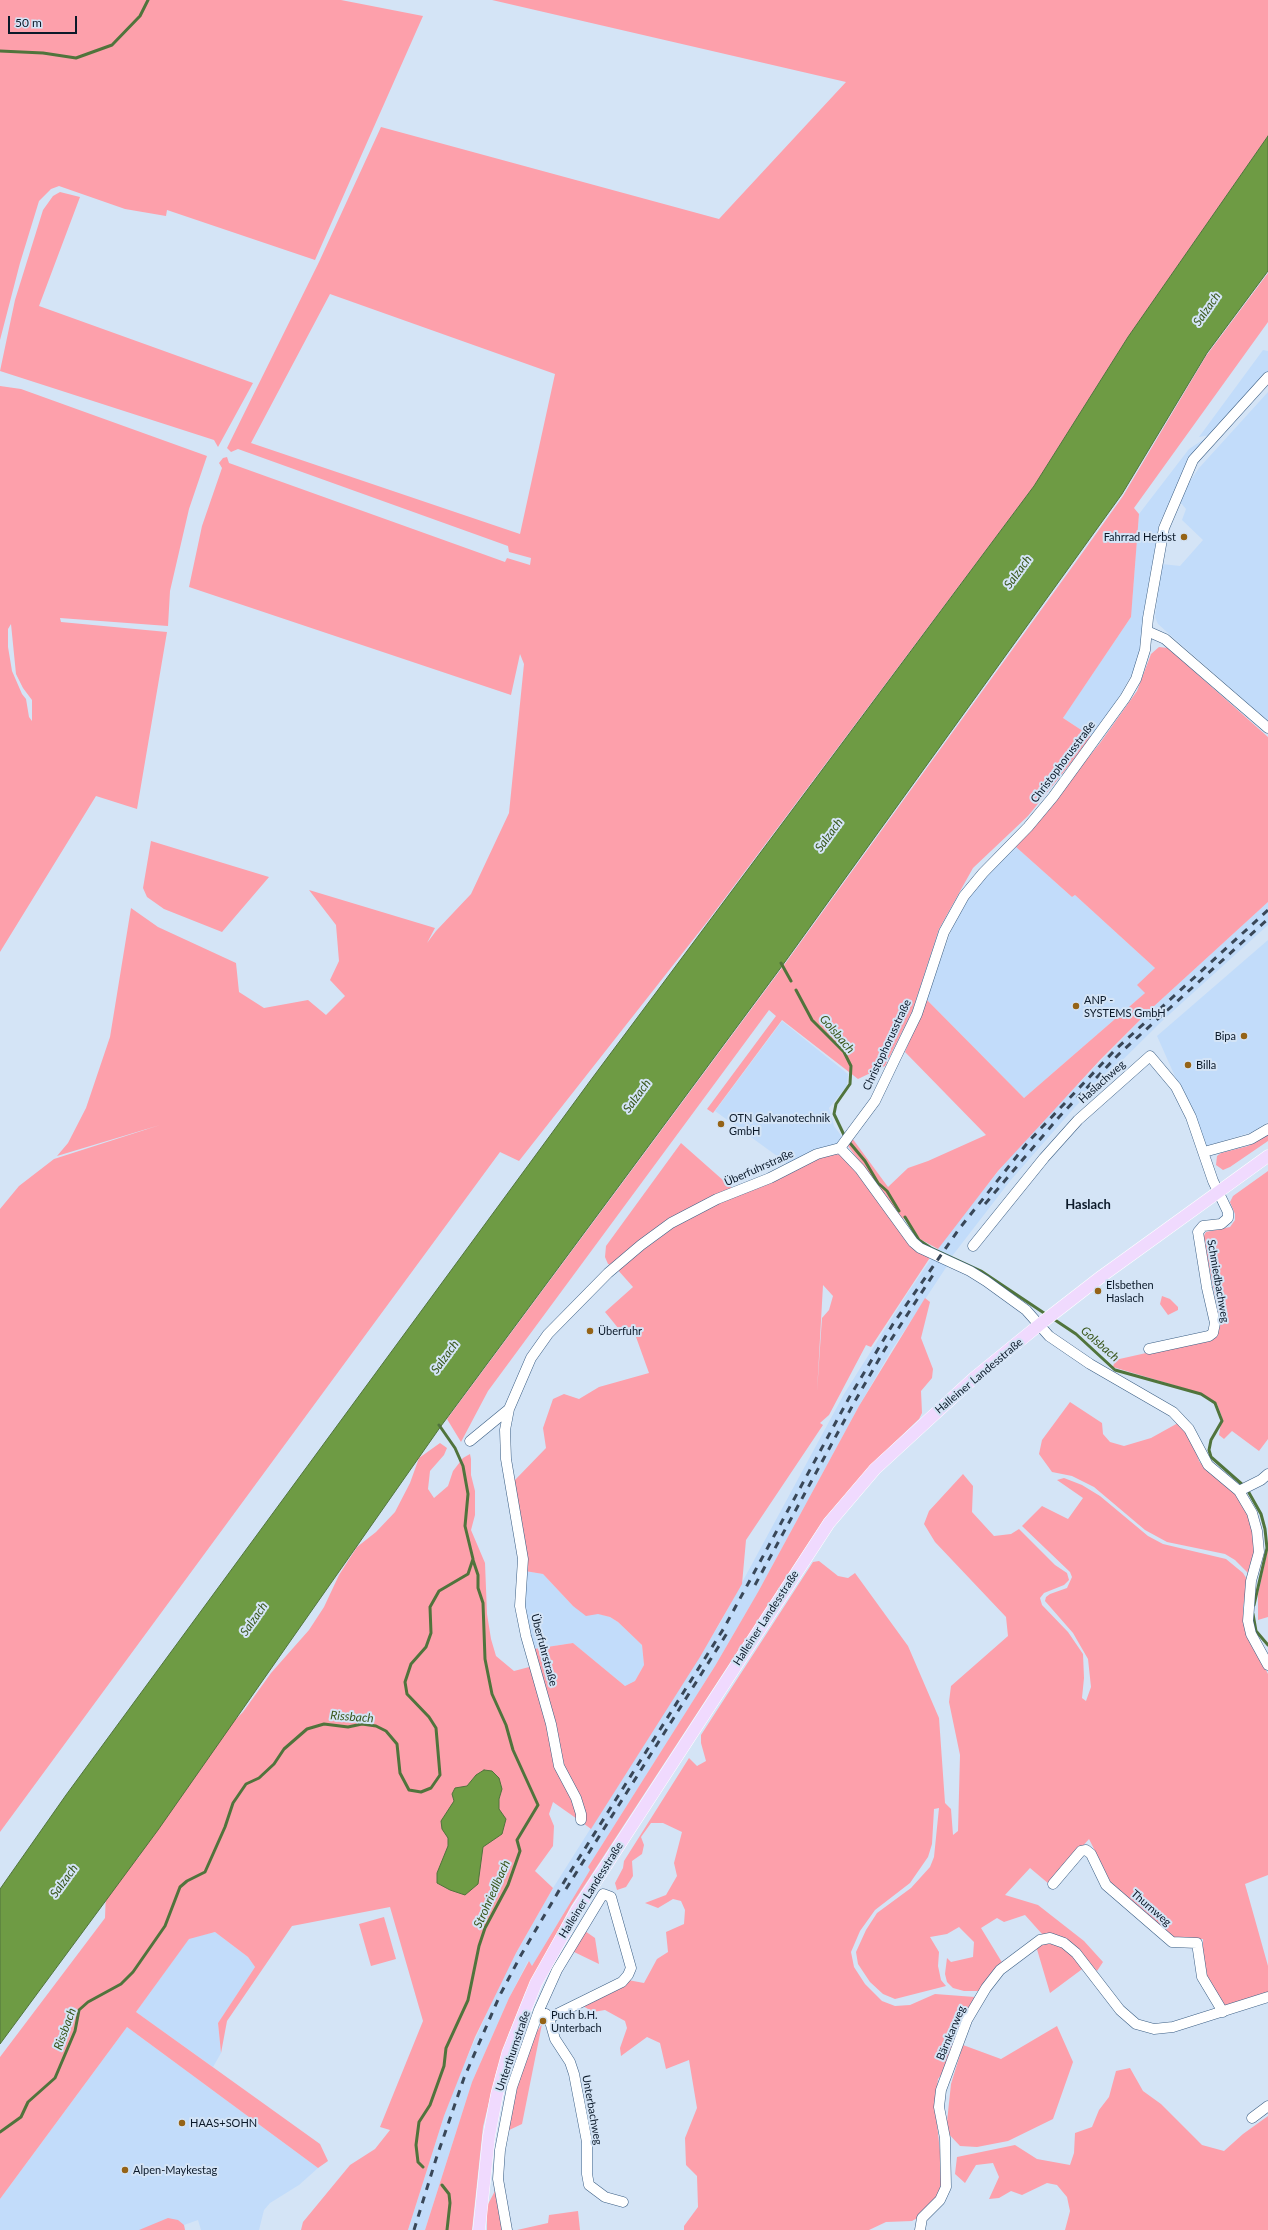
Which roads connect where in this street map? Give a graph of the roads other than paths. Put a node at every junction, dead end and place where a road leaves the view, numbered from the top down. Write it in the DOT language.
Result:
graph roads {
  1 [pos="1268,377"];
  2 [pos="1148,631"];
  3 [pos="1268,728"];
  4 [pos="1268,1129"];
  5 [pos="840,1148"];
  6 [pos="1204,1152"];
  7 [pos="1268,1156"];
  8 [pos="1218,1191"];
  9 [pos="974,1246"];
  10 [pos="1041,1323"];
  11 [pos="1149,1349"];
  12 [pos="509,1409"];
  13 [pos="470,1441"];
  14 [pos="1268,1474"];
  15 [pos="1239,1491"];
  16 [pos="1268,1665"];
  17 [pos="581,1820"];
  18 [pos="1053,1884"];
  19 [pos="1268,1997"];
  20 [pos="539,2010"];
  21 [pos="1223,2012"];
  22 [pos="549,2018"];
  23 [pos="1268,2106"];
  24 [pos="1252,2118"];
  25 [pos="623,2202"];
  26 [pos="479,2230"];
  27 [pos="507,2230"];
  28 [pos="920,2230"];
  1 -- 2 [label="street, Christophorusstraße"];
  2 -- 3 [label="street"];
  2 -- 5 [label="street, Christophorusstraße"];
  4 -- 6 [label="street"];
  5 -- 10 [label="street"];
  5 -- 12 [label="street, Überfuhrstraße"];
  6 -- 8 [label="street, Haslachweg"];
  6 -- 9 [label="street, Haslachweg"];
  7 -- 8 [label="main road, Halleiner Landesstraße"];
  8 -- 10 [label="main road, Halleiner Landesstraße"];
  8 -- 11 [label="street, Schmiedbachweg"];
  10 -- 15 [label="street"];
  10 -- 26 [label="main road, Halleiner Landesstraße"];
  12 -- 13 [label="street, Überfuhrstraße"];
  12 -- 17 [label="street, Überfuhrstraße"];
  14 -- 15 [label="street"];
  15 -- 16 [label="street"];
  18 -- 21 [label="street, Thurnweg"];
  19 -- 21 [label="street, Bärnkarweg"];
  20 -- 22 [label="street"];
  20 -- 22 [label="street, Unterthurnstraße"];
  20 -- 27 [label="street, Unterthurnstraße"];
  21 -- 28 [label="street, Bärnkarweg"];
  22 -- 25 [label="street, Unterbachweg"];
  23 -- 24 [label="street"];
}
